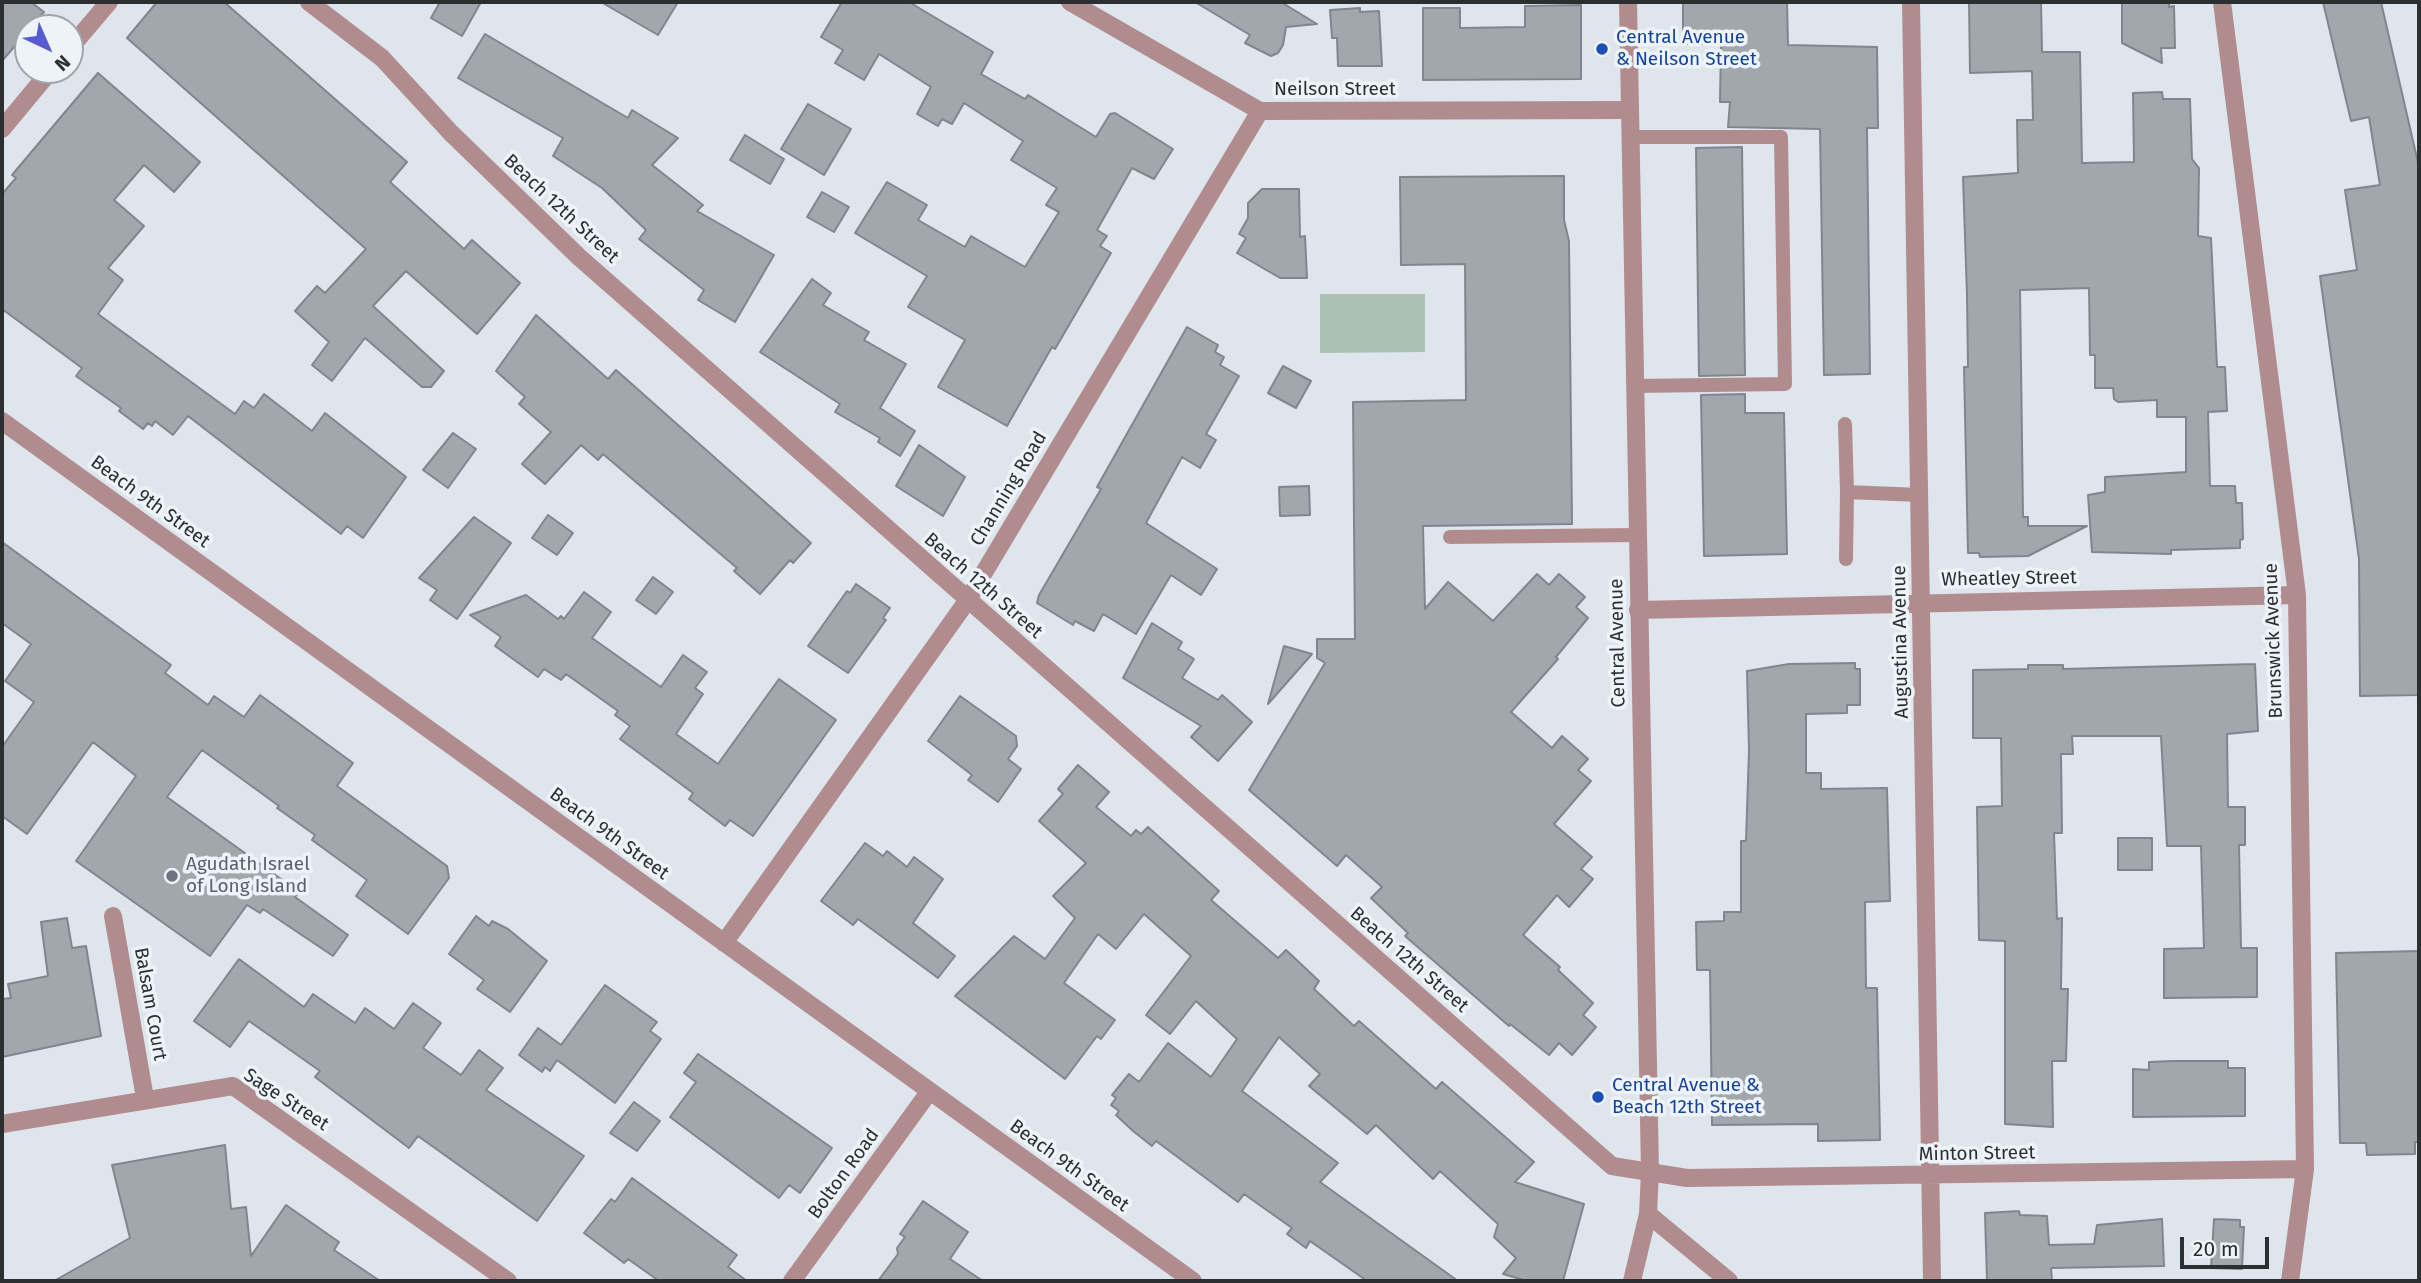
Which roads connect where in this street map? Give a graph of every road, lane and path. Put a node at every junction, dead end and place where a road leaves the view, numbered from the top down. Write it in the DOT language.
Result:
graph roads {
  1 [pos="108,2"];
  2 [pos="309,2"];
  3 [pos="1070,2"];
  4 [pos="1628,2"];
  5 [pos="1911,2"];
  6 [pos="2222,2"];
  7 [pos="84,31"];
  8 [pos="39,84"];
  9 [pos="1630,110"];
  10 [pos="1260,111"];
  11 [pos="2,129"];
  12 [pos="1630,137"];
  13 [pos="1634,386"];
  14 [pos="2,421"];
  15 [pos="1845,424"];
  16 [pos="1847,492"];
  17 [pos="1920,495"];
  18 [pos="1637,534"];
  19 [pos="1450,537"];
  20 [pos="1846,559"];
  21 [pos="2297,595"];
  22 [pos="967,601"];
  23 [pos="1922,601"];
  24 [pos="1638,610"];
  25 [pos="113,916"];
  26 [pos="724,943"];
  27 [pos="929,1092"];
  28 [pos="145,1098"];
  29 [pos="2,1124"];
  30 [pos="2305,1169"];
  31 [pos="1650,1172"];
  32 [pos="1930,1176"];
  33 [pos="1648,1213"];
  34 [pos="508,1281"];
  35 [pos="792,1281"];
  36 [pos="1193,1281"];
  37 [pos="1632,1281"];
  38 [pos="1729,1281"];
  39 [pos="1931,1281"];
  40 [pos="2290,1281"];
  1 -- 7 [label="street"];
  2 -- 22 [label="street, Beach 12th Street"];
  3 -- 10 [label="street, Neilson Street"];
  4 -- 9 [label="street, Central Avenue"];
  5 -- 17 [label="street, Augustina Avenue"];
  6 -- 21 [label="street, Brunswick Avenue"];
  8 -- 11 [label="street"];
  9 -- 10 [label="street, Neilson Street"];
  9 -- 12 [label="street, Central Avenue"];
  10 -- 22 [label="street, Channing Road"];
  12 -- 13 [label="street, Central Avenue"];
  12 -- 13 [label="lane"];
  13 -- 18 [label="street, Central Avenue"];
  14 -- 26 [label="street, Beach 9th Street"];
  15 -- 16 [label="lane"];
  16 -- 17 [label="lane"];
  16 -- 20 [label="lane"];
  17 -- 23 [label="street, Augustina Avenue"];
  18 -- 19 [label="lane"];
  18 -- 24 [label="street, Central Avenue"];
  21 -- 23 [label="street, Wheatley Street"];
  21 -- 30 [label="street, Brunswick Avenue"];
  22 -- 26 [label="street, Channing Road"];
  22 -- 31 [label="street, Beach 12th Street"];
  23 -- 24 [label="street, Wheatley Street"];
  23 -- 32 [label="street, Augustina Avenue"];
  24 -- 31 [label="street, Central Avenue"];
  25 -- 28 [label="street, Balsam Court"];
  26 -- 27 [label="street, Beach 9th Street"];
  27 -- 35 [label="street, Bolton Road"];
  27 -- 36 [label="street, Beach 9th Street"];
  28 -- 29 [label="street, Sage Street"];
  28 -- 34 [label="street, Sage Street"];
  30 -- 32 [label="street, Minton Street"];
  30 -- 40 [label="street, Brunswick Avenue"];
  31 -- 32 [label="street, Minton Street"];
  31 -- 33 [label="street, Central Avenue"];
  32 -- 39 [label="street, Augustina Avenue"];
  33 -- 37 [label="street, Central Avenue"];
  33 -- 38 [label="street"];
}
